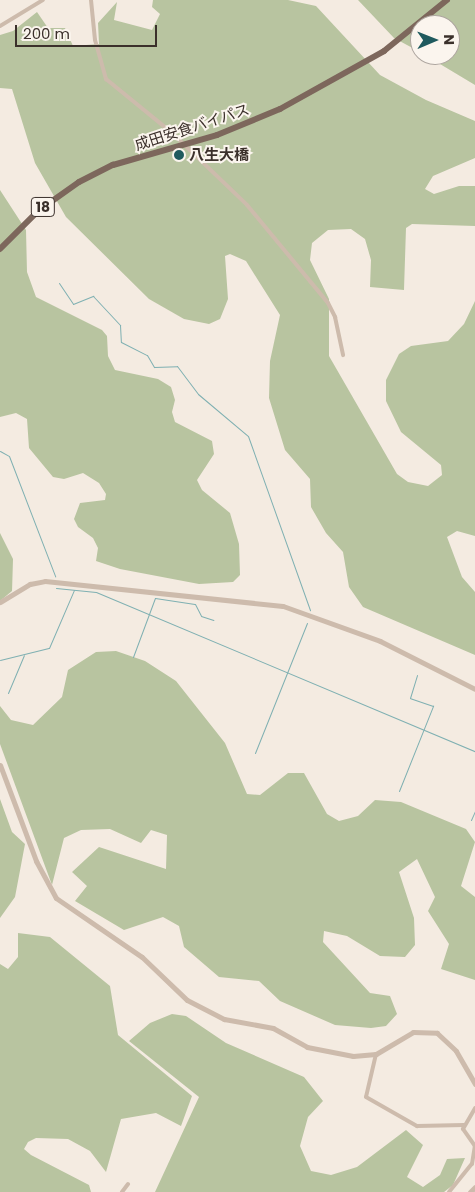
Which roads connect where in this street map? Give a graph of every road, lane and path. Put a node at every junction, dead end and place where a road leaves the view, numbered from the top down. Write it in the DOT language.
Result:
graph roads {
  1 [pos="43,0"];
  2 [pos="91,0"];
  3 [pos="447,0"];
  4 [pos="0,26"];
  5 [pos="181,145"];
  6 [pos="0,249"];
  7 [pos="343,354"];
  8 [pos="0,602"];
  9 [pos="475,689"];
  10 [pos="0,765"];
  11 [pos="376,1054"];
  12 [pos="475,1084"];
  13 [pos="475,1108"];
  14 [pos="464,1125"];
  15 [pos="128,1184"];
  16 [pos="475,1186"];
  17 [pos="452,1191"];
  18 [pos="122,1192"];
  19 [pos="470,1192"];
  1 -- 4 [label="street"];
  2 -- 5 [label="street"];
  3 -- 5 [label="main road, 成田安食バイパス / 18"];
  5 -- 6 [label="main road, 成田安食バイパス / 18"];
  5 -- 7 [label="street"];
  8 -- 9 [label="street"];
  10 -- 11 [label="street"];
  11 -- 12 [label="street"];
  11 -- 14 [label="street"];
  13 -- 14 [label="street"];
  14 -- 17 [label="street"];
  15 -- 18 [label="street"];
  16 -- 19 [label="street"];
}
